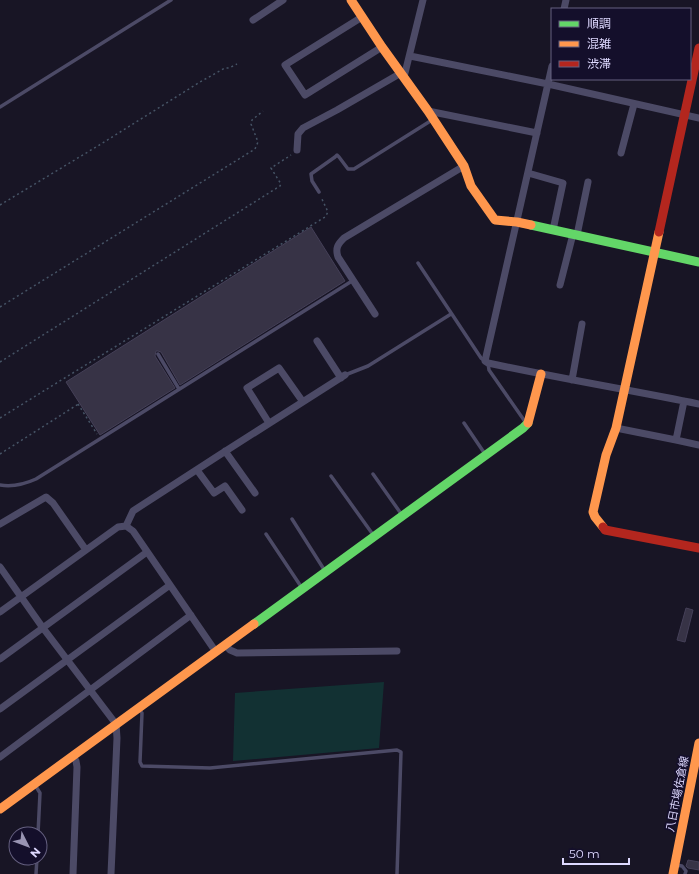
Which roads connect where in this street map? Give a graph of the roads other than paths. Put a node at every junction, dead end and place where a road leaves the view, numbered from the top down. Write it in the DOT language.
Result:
graph roads {
  1 [pos="171,0"];
  2 [pos="283,0"];
  3 [pos="351,0"];
  4 [pos="423,0"];
  5 [pos="362,18"];
  6 [pos="253,20"];
  7 [pos="382,47"];
  8 [pos="699,48"];
  9 [pos="410,56"];
  10 [pos="697,65"];
  11 [pos="551,70"];
  12 [pos="402,75"];
  13 [pos="548,84"];
  14 [pos="634,104"];
  15 [pos="0,107"];
  16 [pos="428,111"];
  17 [pos="684,115"];
  18 [pos="699,118"];
  19 [pos="433,119"];
  20 [pos="537,133"];
  21 [pos="297,150"];
  22 [pos="621,152"];
  23 [pos="464,166"];
  24 [pos="528,173"];
  25 [pos="588,182"];
  26 [pos="319,192"];
  27 [pos="517,222"];
  28 [pos="553,230"];
  29 [pos="575,234"];
  30 [pos="654,253"];
  31 [pos="699,262"];
  32 [pos="418,263"];
  33 [pos="352,281"];
  34 [pos="560,285"];
  35 [pos="375,314"];
  36 [pos="451,314"];
  37 [pos="582,324"];
  38 [pos="317,341"];
  39 [pos="158,354"];
  40 [pos="487,362"];
  41 [pos="541,374"];
  42 [pos="343,377"];
  43 [pos="572,380"];
  44 [pos="180,389"];
  45 [pos="625,389"];
  46 [pos="684,401"];
  47 [pos="303,402"];
  48 [pos="699,404"];
  49 [pos="269,423"];
  50 [pos="464,423"];
  51 [pos="527,424"];
  52 [pos="616,428"];
  53 [pos="676,440"];
  54 [pos="699,445"];
  55 [pos="225,451"];
  56 [pos="486,455"];
  57 [pos="197,470"];
  58 [pos="373,474"];
  59 [pos="331,476"];
  60 [pos="0,485"];
  61 [pos="255,494"];
  62 [pos="242,510"];
  63 [pos="402,516"];
  64 [pos="292,519"];
  65 [pos="0,524"];
  66 [pos="126,526"];
  67 [pos="266,534"];
  68 [pos="374,537"];
  69 [pos="699,548"];
  70 [pos="86,550"];
  71 [pos="147,552"];
  72 [pos="0,567"];
  73 [pos="326,572"];
  74 [pos="170,585"];
  75 [pos="302,589"];
  76 [pos="22,596"];
  77 [pos="0,612"];
  78 [pos="191,616"];
  79 [pos="43,628"];
  80 [pos="225,645"];
  81 [pos="397,651"];
  82 [pos="216,652"];
  83 [pos="0,659"];
  84 [pos="67,659"];
  85 [pos="92,690"];
  86 [pos="139,708"];
  87 [pos="0,709"];
  88 [pos="116,724"];
  89 [pos="699,743"];
  90 [pos="73,756"];
  91 [pos="0,757"];
  92 [pos="34,784"];
  93 [pos="0,809"];
  94 [pos="38,826"];
  95 [pos="675,864"];
  96 [pos="73,874"];
  97 [pos="111,874"];
  98 [pos="397,874"];
  99 [pos="673,874"];
  100 [pos="685,874"];
  1 -- 15 [label="lane"];
  2 -- 6 [label="street"];
  3 -- 5 [label="street"];
  4 -- 9 [label="street"];
  5 -- 7 [label="street"];
  5 -- 7 [label="street"];
  7 -- 12 [label="street"];
  8 -- 10 [label="street"];
  9 -- 12 [label="street"];
  9 -- 13 [label="street"];
  10 -- 17 [label="street"];
  11 -- 13 [label="street"];
  12 -- 16 [label="street"];
  12 -- 21 [label="street"];
  13 -- 14 [label="street"];
  13 -- 20 [label="street"];
  14 -- 17 [label="street"];
  14 -- 22 [label="street"];
  16 -- 19 [label="street"];
  16 -- 20 [label="street"];
  17 -- 18 [label="street"];
  17 -- 30 [label="street"];
  19 -- 23 [label="street"];
  19 -- 26 [label="lane"];
  20 -- 24 [label="street"];
  23 -- 27 [label="street"];
  23 -- 33 [label="street"];
  24 -- 27 [label="street"];
  24 -- 28 [label="street"];
  25 -- 29 [label="street"];
  27 -- 28 [label="street"];
  27 -- 40 [label="street"];
  28 -- 29 [label="street"];
  29 -- 30 [label="street"];
  29 -- 34 [label="street"];
  30 -- 31 [label="street"];
  30 -- 45 [label="street"];
  32 -- 36 [label="lane"];
  33 -- 35 [label="street"];
  33 -- 44 [label="lane"];
  36 -- 40 [label="lane"];
  36 -- 42 [label="lane"];
  37 -- 43 [label="street"];
  38 -- 42 [label="street"];
  39 -- 44 [label="lane"];
  40 -- 41 [label="street"];
  40 -- 51 [label="lane"];
  41 -- 43 [label="street"];
  41 -- 51 [label="street"];
  42 -- 47 [label="street"];
  43 -- 45 [label="street"];
  44 -- 60 [label="lane"];
  45 -- 46 [label="street"];
  45 -- 52 [label="street"];
  46 -- 48 [label="street"];
  46 -- 53 [label="street"];
  47 -- 49 [label="street"];
  47 -- 49 [label="street"];
  49 -- 55 [label="street"];
  50 -- 56 [label="lane"];
  51 -- 56 [label="street"];
  52 -- 53 [label="street"];
  52 -- 69 [label="street"];
  53 -- 54 [label="street"];
  55 -- 57 [label="street"];
  55 -- 61 [label="street"];
  56 -- 63 [label="street"];
  57 -- 62 [label="street"];
  57 -- 66 [label="street"];
  58 -- 63 [label="lane"];
  59 -- 68 [label="lane"];
  63 -- 68 [label="street"];
  64 -- 73 [label="lane"];
  65 -- 70 [label="street"];
  66 -- 70 [label="street"];
  66 -- 71 [label="street"];
  67 -- 75 [label="lane"];
  68 -- 73 [label="street"];
  70 -- 76 [label="street"];
  71 -- 74 [label="street"];
  71 -- 79 [label="street"];
  72 -- 76 [label="street"];
  73 -- 75 [label="street"];
  74 -- 78 [label="street"];
  74 -- 84 [label="street"];
  75 -- 80 [label="street"];
  76 -- 77 [label="street"];
  76 -- 79 [label="street"];
  78 -- 82 [label="street"];
  78 -- 85 [label="street"];
  79 -- 83 [label="street"];
  79 -- 84 [label="street"];
  80 -- 81 [label="street"];
  80 -- 82 [label="street"];
  82 -- 86 [label="street"];
  84 -- 85 [label="street"];
  84 -- 87 [label="street"];
  85 -- 88 [label="street"];
  85 -- 91 [label="street"];
  86 -- 88 [label="street"];
  86 -- 98 [label="lane"];
  88 -- 90 [label="street"];
  88 -- 97 [label="street"];
  89 -- 95 [label="street, 八日市場佐倉線"];
  90 -- 92 [label="street"];
  90 -- 96 [label="street"];
  92 -- 93 [label="street"];
  92 -- 94 [label="lane"];
  95 -- 99 [label="street, 八日市場佐倉線"];
  95 -- 100 [label="lane"];
}
